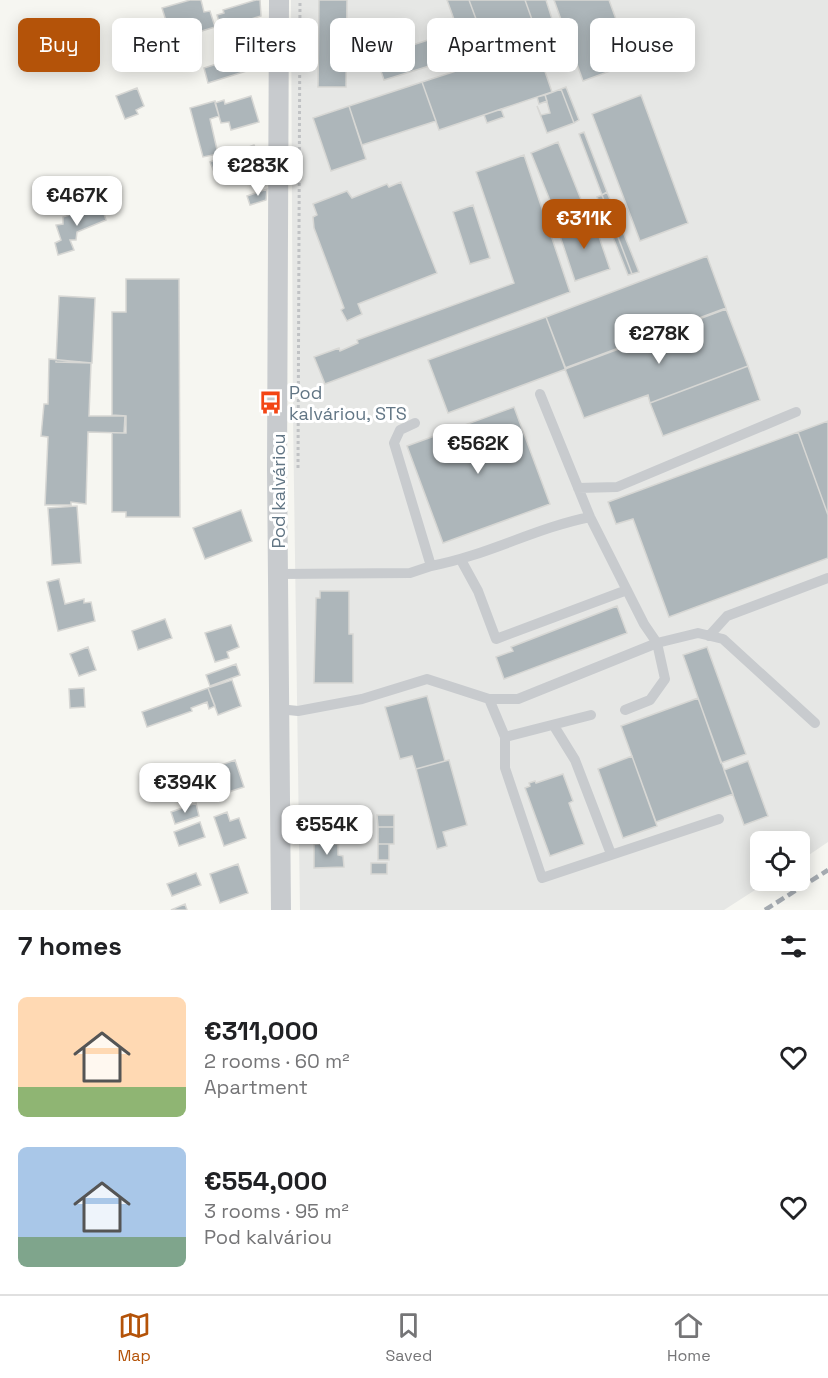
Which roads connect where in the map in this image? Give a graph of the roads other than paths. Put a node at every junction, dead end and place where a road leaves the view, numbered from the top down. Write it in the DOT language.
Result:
graph roads {
  1 [pos="279,0"];
  2 [pos="540,394"];
  3 [pos="796,412"];
  4 [pos="415,423"];
  5 [pos="578,488"];
  6 [pos="590,517"];
  7 [pos="461,560"];
  8 [pos="431,566"];
  9 [pos="278,574"];
  10 [pos="828,578"];
  11 [pos="627,590"];
  12 [pos="709,636"];
  13 [pos="657,643"];
  14 [pos="489,699"];
  15 [pos="279,709"];
  16 [pos="625,710"];
  17 [pos="591,715"];
  18 [pos="815,723"];
  19 [pos="554,726"];
  20 [pos="505,737"];
  21 [pos="719,819"];
  22 [pos="611,854"];
  23 [pos="281,910"];
  1 -- 9 [label="street, Pod kalváriou"];
  2 -- 5 [label="lane"];
  3 -- 5 [label="lane"];
  4 -- 8 [label="lane"];
  5 -- 6 [label="lane"];
  6 -- 7 [label="lane"];
  6 -- 11 [label="lane"];
  7 -- 8 [label="lane"];
  7 -- 11 [label="lane"];
  8 -- 9 [label="lane"];
  9 -- 15 [label="street, Pod kalváriou"];
  10 -- 12 [label="lane"];
  11 -- 13 [label="lane"];
  12 -- 13 [label="lane"];
  12 -- 18 [label="lane"];
  13 -- 14 [label="lane"];
  13 -- 16 [label="lane"];
  14 -- 15 [label="lane"];
  14 -- 20 [label="lane"];
  15 -- 23 [label="street, Pod kalváriou"];
  17 -- 19 [label="lane"];
  19 -- 20 [label="lane"];
  19 -- 22 [label="lane"];
  20 -- 22 [label="lane"];
  21 -- 22 [label="lane"];
}
